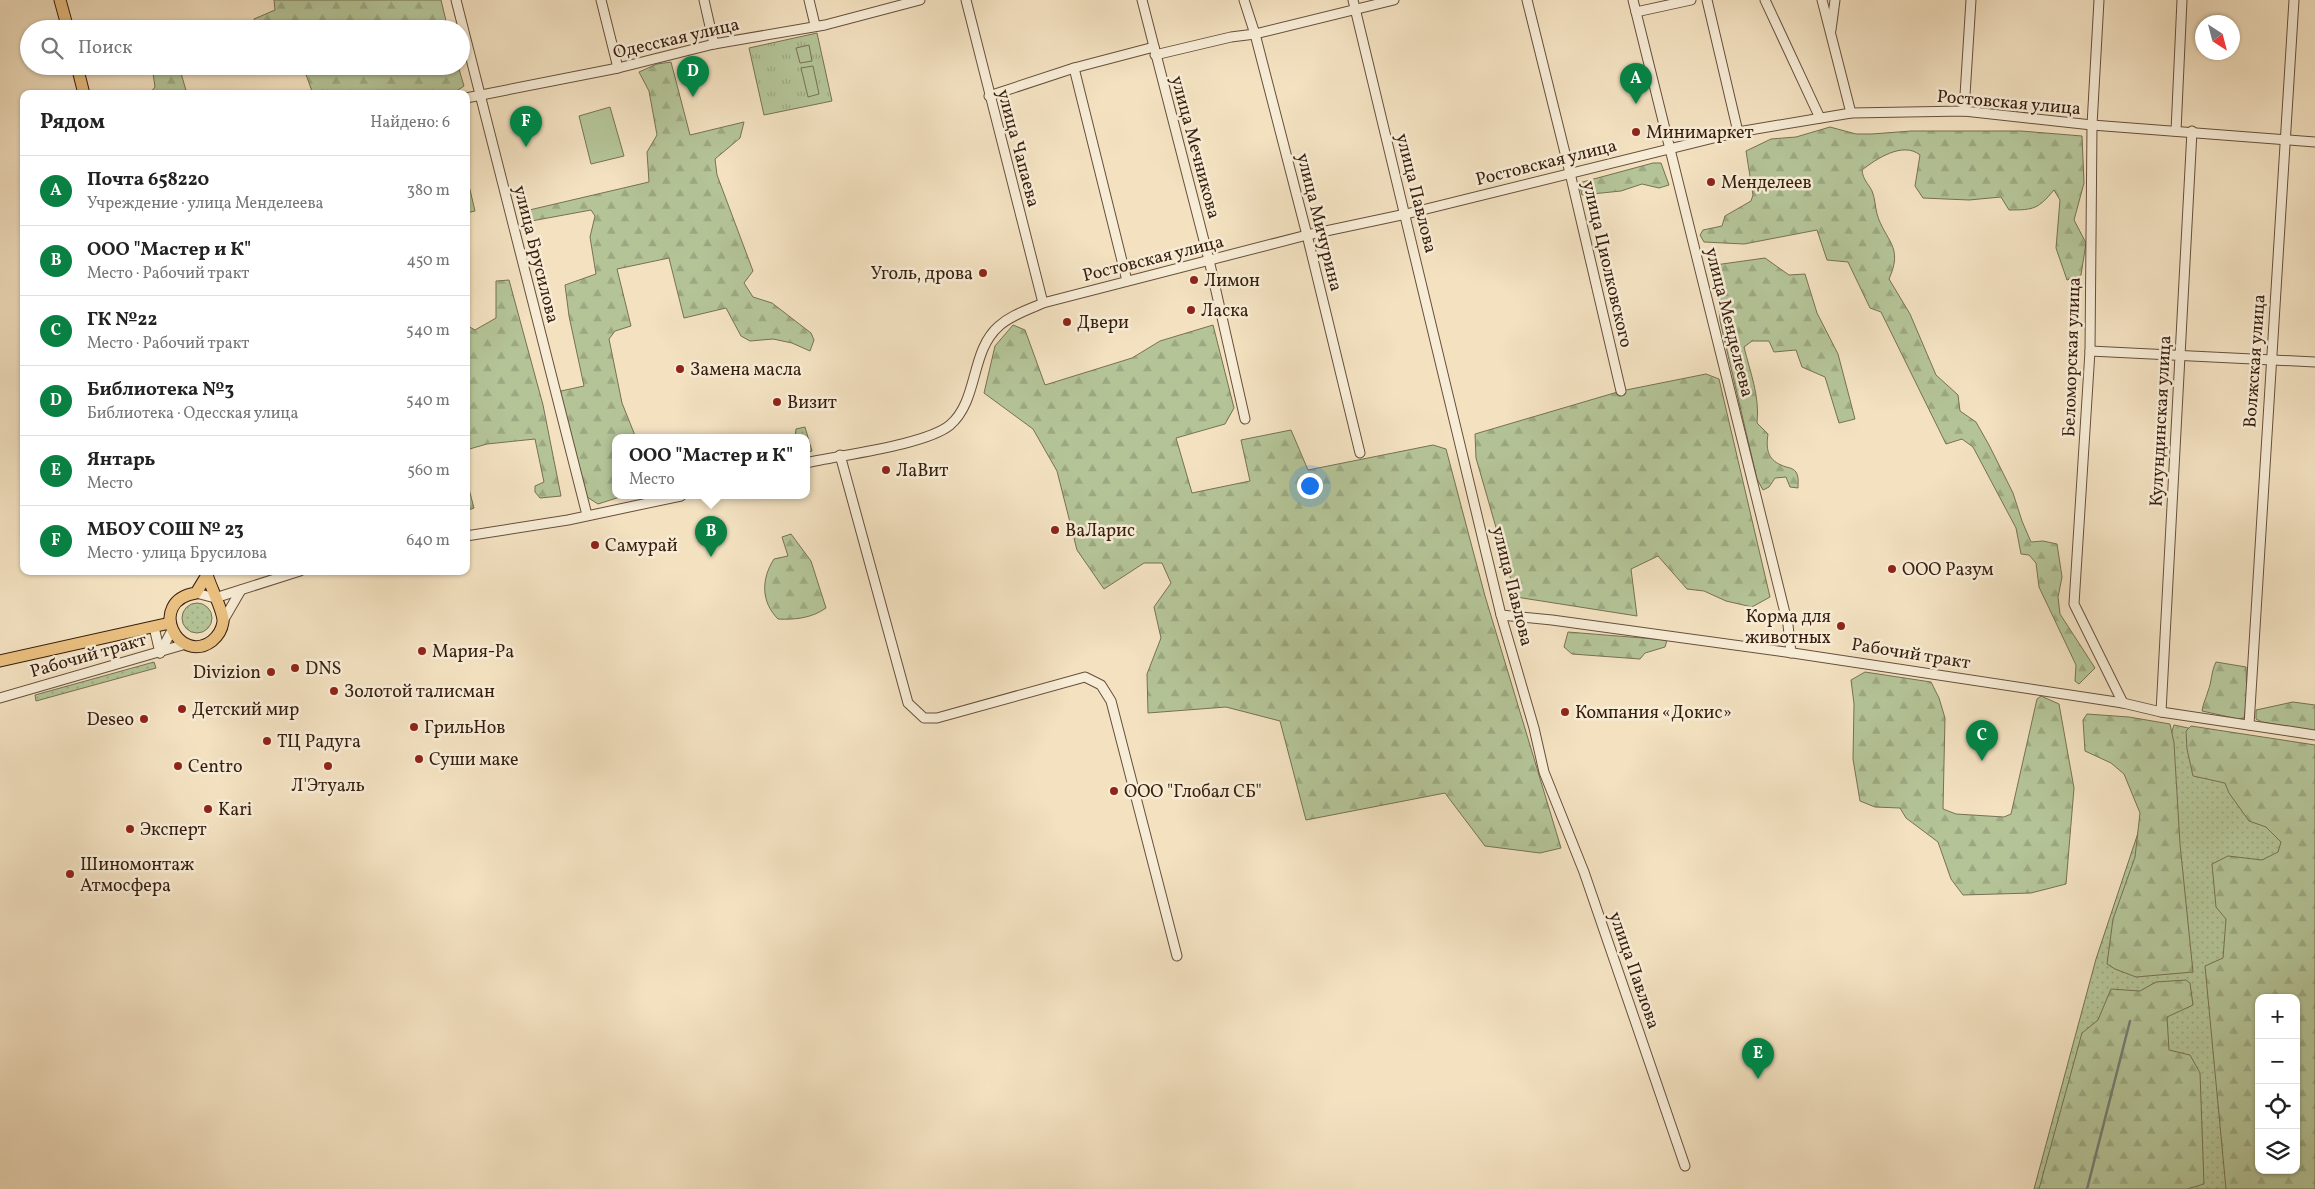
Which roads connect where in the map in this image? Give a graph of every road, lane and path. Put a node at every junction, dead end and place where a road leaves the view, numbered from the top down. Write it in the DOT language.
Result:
graph roads {
  1 [pos="60,0"];
  2 [pos="456,0"];
  3 [pos="601,0"];
  4 [pos="704,0"];
  5 [pos="809,0"];
  6 [pos="917,0"];
  7 [pos="966,0"];
  8 [pos="1142,0"];
  9 [pos="1244,0"];
  10 [pos="1394,0"];
  11 [pos="1527,0"];
  12 [pos="1633,0"];
  13 [pos="1691,0"];
  14 [pos="1707,0"];
  15 [pos="1764,0"];
  16 [pos="1822,0"];
  17 [pos="1834,0"];
  18 [pos="1971,0"];
  19 [pos="2099,0"];
  20 [pos="2182,0"];
  21 [pos="2294,0"];
  22 [pos="1355,5"];
  23 [pos="1636,12"];
  24 [pos="66,20"];
  25 [pos="461,20"];
  26 [pos="815,25"];
  27 [pos="1255,34"];
  28 [pos="1830,34"];
  29 [pos="714,44"];
  30 [pos="1155,51"];
  31 [pos="470,55"];
  32 [pos="618,68"];
  33 [pos="1074,68"];
  34 [pos="79,75"];
  35 [pos="83,90"];
  36 [pos="480,95"];
  37 [pos="989,96"];
  38 [pos="470,97"];
  39 [pos="1964,111"];
  40 [pos="1851,113"];
  41 [pos="1820,118"];
  42 [pos="2092,125"];
  43 [pos="2176,130"];
  44 [pos="1738,132"];
  45 [pos="2192,132"];
  46 [pos="2285,140"];
  47 [pos="2315,142"];
  48 [pos="1670,148"];
  49 [pos="1570,173"];
  50 [pos="1406,214"];
  51 [pos="1307,235"];
  52 [pos="1209,260"];
  53 [pos="1127,280"];
  54 [pos="1043,303"];
  55 [pos="2090,351"];
  56 [pos="2180,356"];
  57 [pos="2270,361"];
  58 [pos="2315,362"];
  59 [pos="1621,391"];
  60 [pos="1246,418"];
  61 [pos="1360,453"];
  62 [pos="840,455"];
  63 [pos="810,462"];
  64 [pos="666,499"];
  65 [pos="587,515"];
  66 [pos="470,535"];
  67 [pos="206,575"];
  68 [pos="208,575"];
  69 [pos="287,575"];
  70 [pos="242,589"];
  71 [pos="196,593"];
  72 [pos="214,598"];
  73 [pos="1501,615"];
  74 [pos="223,621"];
  75 [pos="171,626"];
  76 [pos="154,627"];
  77 [pos="186,644"];
  78 [pos="160,653"];
  79 [pos="1791,653"];
  80 [pos="0,661"];
  81 [pos="0,698"];
  82 [pos="2123,703"];
  83 [pos="2161,712"];
  84 [pos="2249,725"];
  85 [pos="2315,735"];
  86 [pos="1177,956"];
  87 [pos="1685,1166"];
  1 -- 24 [label="main road"];
  2 -- 25 [label="street, улица Брусилова"];
  3 -- 32 [label="street"];
  4 -- 29 [label="street"];
  5 -- 26 [label="street"];
  6 -- 26 [label="street, Одесская улица"];
  7 -- 37 [label="street, улица Чапаева"];
  8 -- 30 [label="street, улица Мечникова"];
  9 -- 27 [label="street, улица Мичурина"];
  10 -- 22 [label="street"];
  11 -- 49 [label="street, улица Циолковского"];
  12 -- 23 [label="street, улица Менделеева"];
  13 -- 23 [label="street"];
  14 -- 44 [label="street"];
  15 -- 41 [label="street"];
  16 -- 28 [label="street"];
  17 -- 28 [label="street"];
  18 -- 39 [label="street"];
  19 -- 42 [label="street, Беломорская улица"];
  20 -- 43 [label="street"];
  21 -- 46 [label="street, Волжская улица"];
  22 -- 27 [label="street"];
  22 -- 50 [label="street, улица Павлова"];
  23 -- 48 [label="street, улица Менделеева"];
  26 -- 29 [label="street, Одесская улица"];
  27 -- 30 [label="street"];
  27 -- 51 [label="street, улица Мичурина"];
  28 -- 40 [label="street"];
  29 -- 32 [label="street, Одесская улица"];
  30 -- 33 [label="street"];
  30 -- 52 [label="street, улица Мечникова"];
  31 -- 36 [label="street, улица Брусилова"];
  32 -- 36 [label="street, Одесская улица"];
  33 -- 37 [label="street"];
  33 -- 53 [label="street"];
  34 -- 35 [label="main road"];
  36 -- 38 [label="street, Одесская улица"];
  36 -- 65 [label="street, улица Брусилова"];
  37 -- 54 [label="street, улица Чапаева"];
  39 -- 40 [label="street, Ростовская улица"];
  39 -- 42 [label="street, Ростовская улица"];
  40 -- 41 [label="street, Ростовская улица"];
  41 -- 44 [label="street, Ростовская улица"];
  42 -- 43 [label="street, Ростовская улица"];
  42 -- 55 [label="street, Беломорская улица"];
  43 -- 45 [label="street, Ростовская улица"];
  44 -- 48 [label="street, Ростовская улица"];
  45 -- 46 [label="street, Ростовская улица"];
  45 -- 56 [label="street, Кулундинская улица"];
  46 -- 47 [label="street, Ростовская улица"];
  46 -- 57 [label="street, Волжская улица"];
  48 -- 49 [label="street, Ростовская улица"];
  48 -- 79 [label="street, улица Менделеева"];
  49 -- 50 [label="street, Ростовская улица"];
  49 -- 59 [label="street, улица Циолковского"];
  50 -- 51 [label="street, Ростовская улица"];
  50 -- 73 [label="street, улица Павлова"];
  51 -- 52 [label="street, Ростовская улица"];
  51 -- 61 [label="street, улица Мичурина"];
  52 -- 53 [label="street, Ростовская улица"];
  52 -- 60 [label="street, улица Мечникова"];
  53 -- 54 [label="street, Ростовская улица"];
  54 -- 62 [label="street, Ростовская улица"];
  55 -- 56 [label="street"];
  55 -- 82 [label="street, Беломорская улица"];
  56 -- 57 [label="street"];
  56 -- 83 [label="street, Кулундинская улица"];
  57 -- 58 [label="street"];
  57 -- 84 [label="street, Волжская улица"];
  62 -- 63 [label="street"];
  62 -- 86 [label="street"];
  64 -- 65 [label="street"];
  65 -- 66 [label="street"];
  67 -- 71 [label="main road"];
  68 -- 72 [label="main road"];
  69 -- 70 [label="street"];
  70 -- 72 [label="street"];
  70 -- 74 [label="street"];
  71 -- 72 [label="street"];
  71 -- 75 [label="main road"];
  72 -- 74 [label="main road"];
  73 -- 79 [label="street, Рабочий тракт"];
  73 -- 87 [label="street, улица Павлова"];
  74 -- 77 [label="main road, Рабочий тракт"];
  75 -- 76 [label="main road, Рабочий тракт"];
  75 -- 77 [label="main road"];
  75 -- 78 [label="street"];
  76 -- 78 [label="street"];
  76 -- 80 [label="main road, Рабочий тракт"];
  77 -- 78 [label="street, Рабочий тракт"];
  78 -- 81 [label="street, Рабочий тракт"];
  79 -- 82 [label="street, Рабочий тракт"];
  82 -- 83 [label="street, Рабочий тракт"];
  83 -- 84 [label="street, Рабочий тракт"];
  84 -- 85 [label="street, Рабочий тракт"];
}
